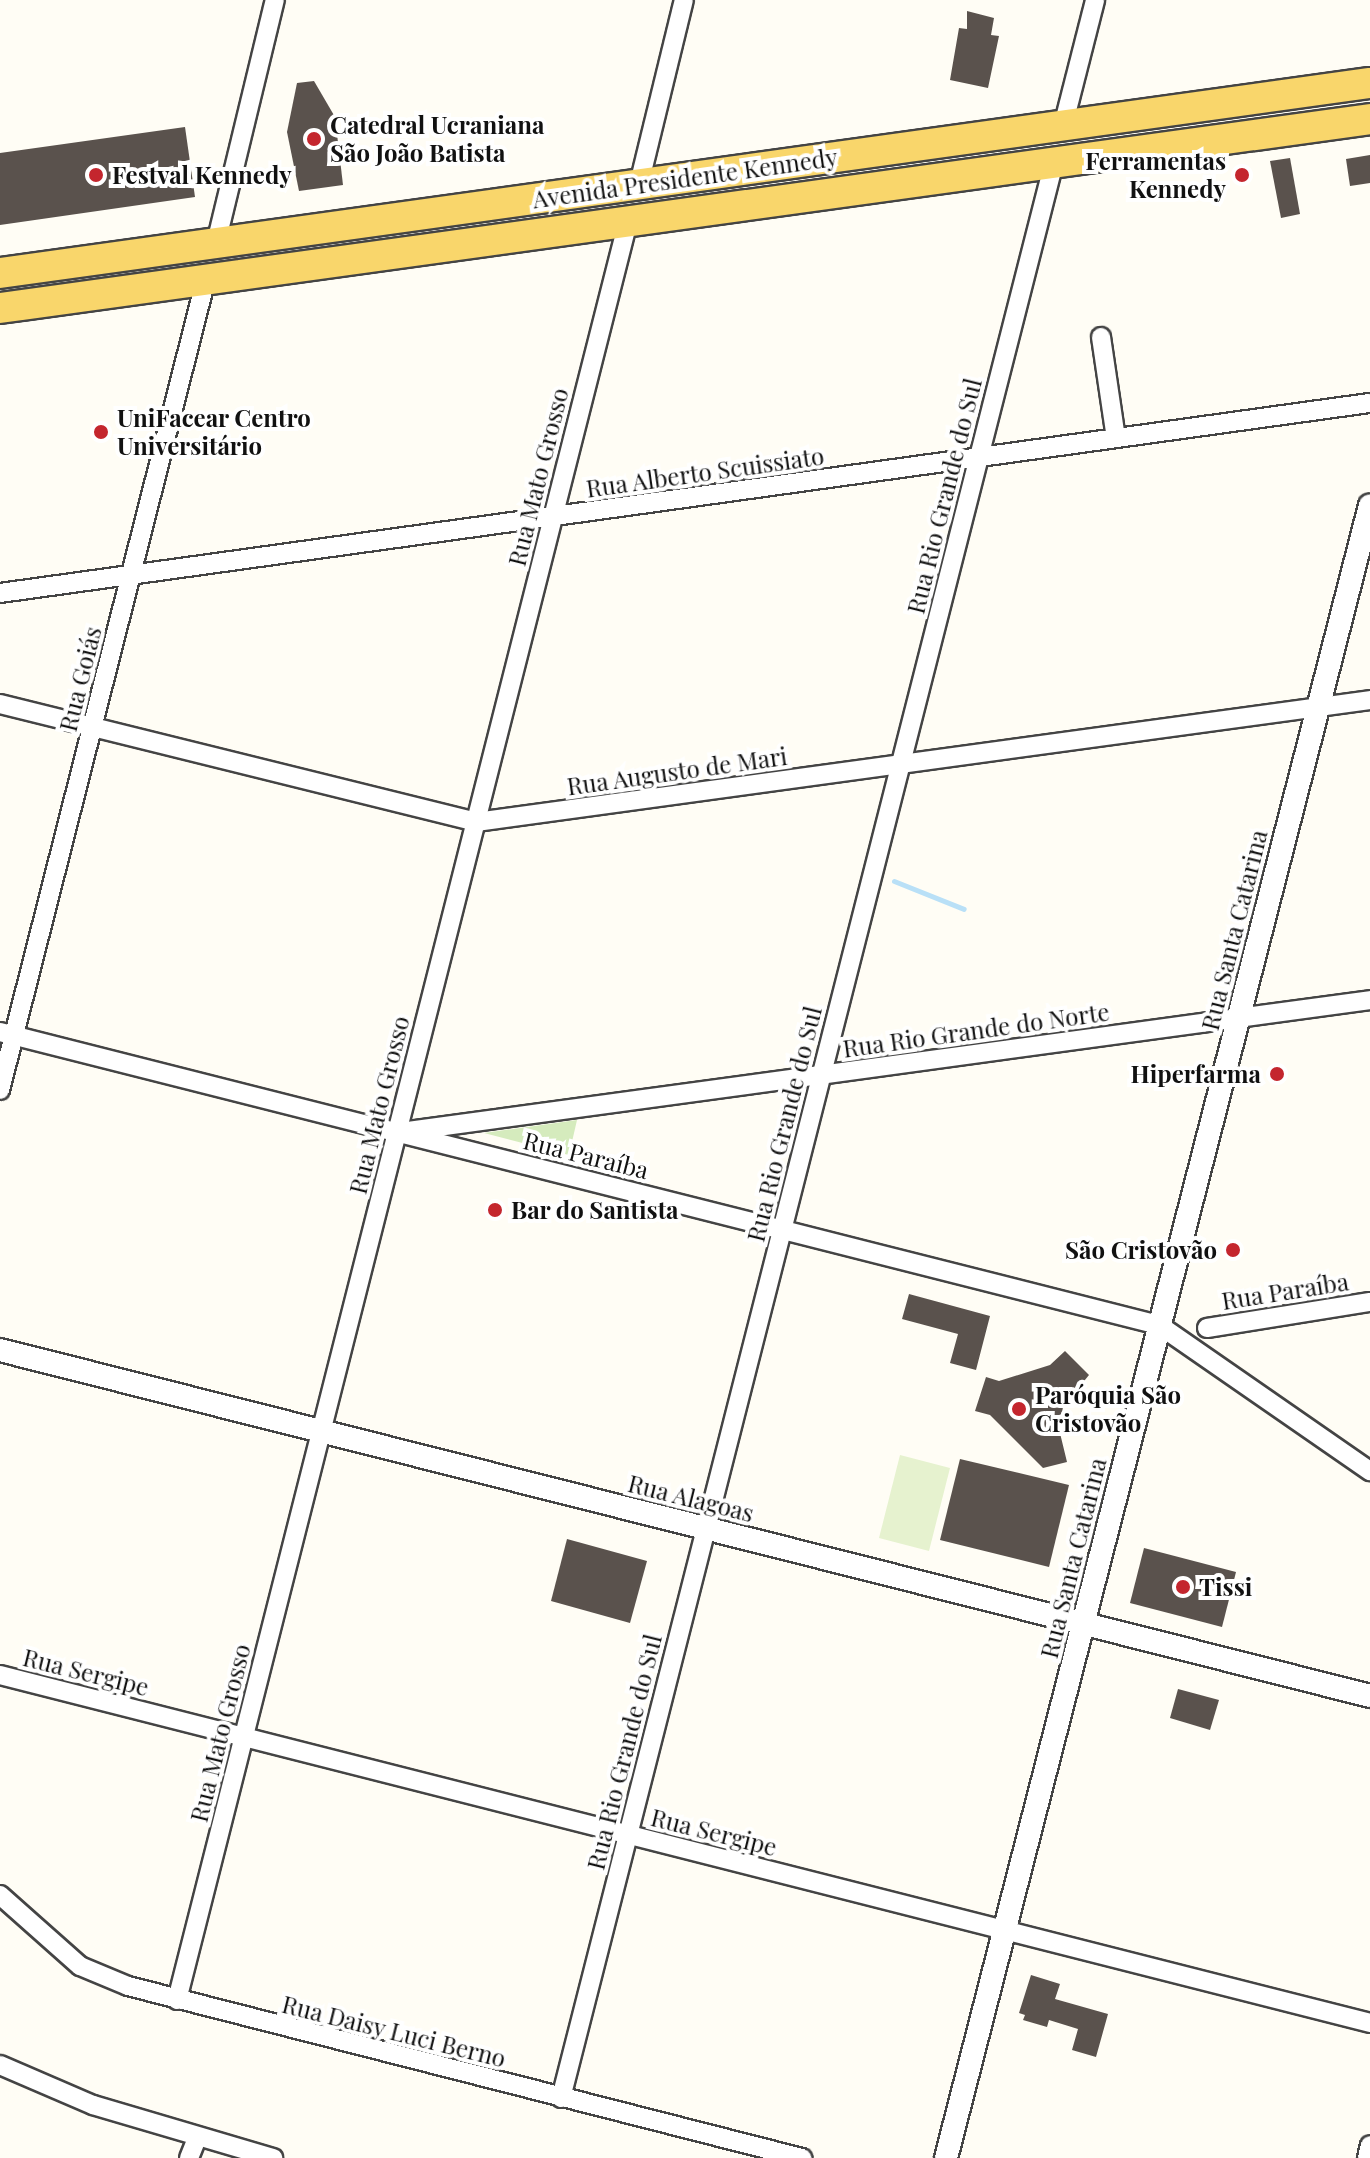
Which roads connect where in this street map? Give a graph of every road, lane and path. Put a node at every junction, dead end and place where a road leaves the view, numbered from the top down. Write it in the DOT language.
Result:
graph roads {
  1 [pos="275,0"];
  2 [pos="684,0"];
  3 [pos="1095,0"];
  4 [pos="1370,83"];
  5 [pos="1370,119"];
  6 [pos="1063,126"];
  7 [pos="1054,163"];
  8 [pos="639,184"];
  9 [pos="425,214"];
  10 [pos="628,221"];
  11 [pos="216,243"];
  12 [pos="416,250"];
  13 [pos="0,273"];
  14 [pos="206,279"];
  15 [pos="0,308"];
  16 [pos="1101,337"];
  17 [pos="1370,403"];
  18 [pos="1116,438"];
  19 [pos="979,457"];
  20 [pos="1370,506"];
  21 [pos="553,518"];
  22 [pos="130,576"];
  23 [pos="0,593"];
  24 [pos="1370,700"];
  25 [pos="0,704"];
  26 [pos="1318,707"];
  27 [pos="92,727"];
  28 [pos="901,764"];
  29 [pos="476,822"];
  30 [pos="1370,1000"];
  31 [pos="1238,1018"];
  32 [pos="7,1034"];
  33 [pos="821,1075"];
  34 [pos="0,1090"];
  35 [pos="397,1132"];
  36 [pos="782,1230"];
  37 [pos="1370,1302"];
  38 [pos="1159,1325"];
  39 [pos="1207,1328"];
  40 [pos="0,1350"];
  41 [pos="321,1431"];
  42 [pos="1370,1471"];
  43 [pos="706,1528"];
  44 [pos="1083,1623"];
  45 [pos="0,1675"];
  46 [pos="1370,1696"];
  47 [pos="244,1737"];
  48 [pos="628,1835"];
  49 [pos="0,1895"];
  50 [pos="1004,1930"];
  51 [pos="177,2000"];
  52 [pos="1370,2023"];
  53 [pos="0,2065"];
  54 [pos="561,2098"];
  55 [pos="197,2138"];
  56 [pos="1370,2145"];
  57 [pos="189,2158"];
  58 [pos="273,2158"];
  59 [pos="802,2158"];
  60 [pos="946,2158"];
  61 [pos="1367,2158"];
  1 -- 11 [label="street"];
  2 -- 8 [label="street"];
  3 -- 6 [label="street"];
  4 -- 6 [label="main road, Avenida Presidente Kennedy"];
  5 -- 7 [label="main road, Avenida Presidente Kennedy"];
  6 -- 8 [label="main road, Avenida Presidente Kennedy"];
  7 -- 10 [label="main road, Avenida Presidente Kennedy"];
  7 -- 19 [label="street, Rua Rio Grande do Sul"];
  8 -- 9 [label="main road, Avenida Presidente Kennedy"];
  9 -- 11 [label="main road, Avenida Presidente Kennedy"];
  9 -- 12 [label="main road"];
  10 -- 12 [label="main road, Avenida Presidente Kennedy"];
  10 -- 21 [label="street, Rua Mato Grosso"];
  11 -- 13 [label="main road, Avenida Presidente Kennedy"];
  12 -- 14 [label="main road, Avenida Presidente Kennedy"];
  14 -- 15 [label="main road, Avenida Presidente Kennedy"];
  14 -- 22 [label="street, Rua Goiás"];
  16 -- 18 [label="street"];
  17 -- 18 [label="street, Rua Alberto Scuissiato"];
  18 -- 19 [label="street, Rua Alberto Scuissiato"];
  19 -- 21 [label="street, Rua Alberto Scuissiato"];
  19 -- 28 [label="street, Rua Rio Grande do Sul"];
  20 -- 26 [label="street, Rua Santa Catarina"];
  21 -- 22 [label="street, Rua Alberto Scuissiato"];
  21 -- 29 [label="street, Rua Mato Grosso"];
  22 -- 23 [label="street, Rua Alberto Scuissiato"];
  22 -- 27 [label="street, Rua Goiás"];
  24 -- 26 [label="street, Rua Augusto de Mari"];
  25 -- 27 [label="street, Rua Augusto de Mari"];
  26 -- 28 [label="street, Rua Augusto de Mari"];
  26 -- 31 [label="street, Rua Santa Catarina"];
  27 -- 29 [label="street, Rua Augusto de Mari"];
  27 -- 32 [label="street, Rua Goiás"];
  28 -- 29 [label="street, Rua Augusto de Mari"];
  28 -- 33 [label="street, Rua Rio Grande do Sul"];
  29 -- 35 [label="street, Rua Mato Grosso"];
  30 -- 31 [label="street, Rua Rio Grande do Norte"];
  31 -- 33 [label="street, Rua Rio Grande do Norte"];
  31 -- 38 [label="street, Rua Santa Catarina"];
  32 -- 34 [label="street, Rua Goiás"];
  32 -- 35 [label="street, Rua Paraíba"];
  33 -- 35 [label="street, Rua Rio Grande do Norte"];
  33 -- 36 [label="street, Rua Rio Grande do Sul"];
  35 -- 36 [label="street, Rua Paraíba"];
  35 -- 41 [label="street, Rua Mato Grosso"];
  36 -- 38 [label="street, Rua Paraíba"];
  36 -- 43 [label="street, Rua Rio Grande do Sul"];
  37 -- 39 [label="street, Rua Paraíba"];
  38 -- 42 [label="street"];
  38 -- 44 [label="street, Rua Santa Catarina"];
  40 -- 41 [label="street, Rua Alagoas"];
  41 -- 43 [label="street, Rua Alagoas"];
  41 -- 47 [label="street, Rua Mato Grosso"];
  43 -- 44 [label="street, Rua Alagoas"];
  43 -- 48 [label="street, Rua Rio Grande do Sul"];
  44 -- 46 [label="street, Rua Alagoas"];
  44 -- 50 [label="street, Rua Santa Catarina"];
  45 -- 47 [label="street, Rua Sergipe"];
  47 -- 48 [label="street, Rua Sergipe"];
  47 -- 51 [label="street, Rua Mato Grosso"];
  48 -- 50 [label="street, Rua Sergipe"];
  48 -- 54 [label="street, Rua Rio Grande do Sul"];
  49 -- 51 [label="street, Rua Daisy Luci Berno"];
  50 -- 52 [label="street, Rua Sergipe"];
  50 -- 60 [label="street, Rua Santa Catarina"];
  51 -- 54 [label="street, Rua Daisy Luci Berno"];
  53 -- 55 [label="street"];
  54 -- 59 [label="street, Rua Daisy Luci Berno"];
  55 -- 57 [label="street"];
  55 -- 58 [label="street"];
  56 -- 61 [label="street"];
}
